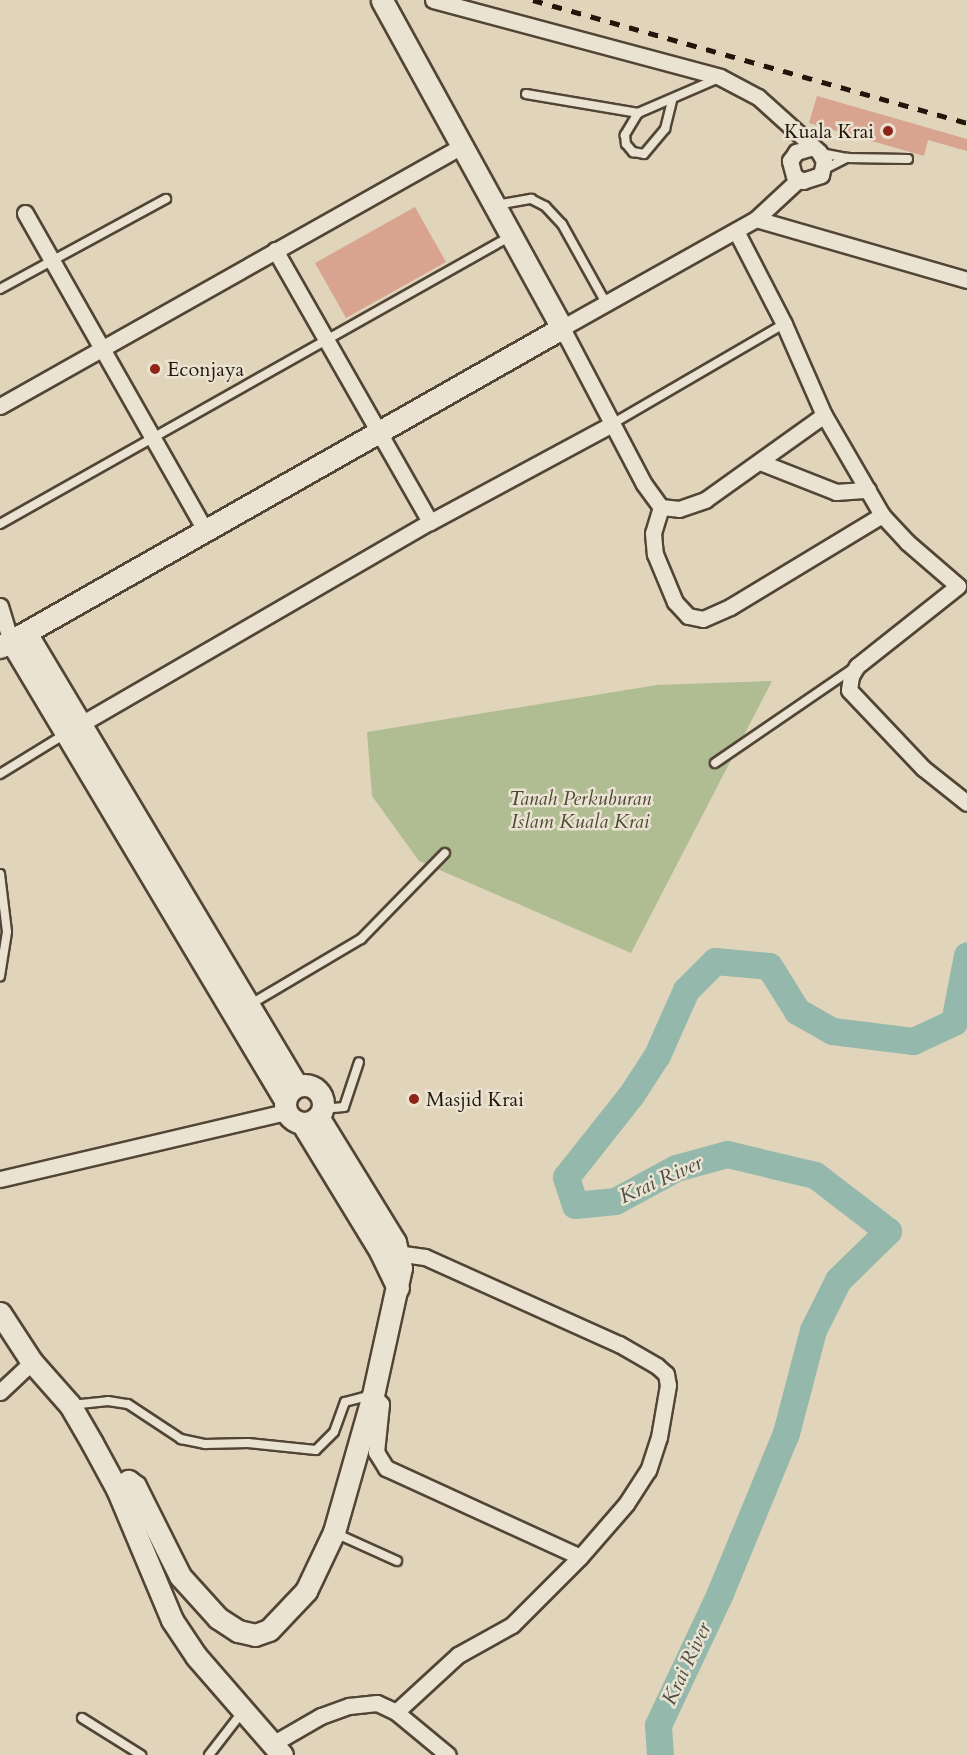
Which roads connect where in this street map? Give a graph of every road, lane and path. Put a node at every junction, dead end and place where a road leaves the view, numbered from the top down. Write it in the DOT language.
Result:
graph roads {
  1 [pos="382,0"];
  2 [pos="433,0"];
  3 [pos="720,77"];
  4 [pos="526,93"];
  5 [pos="672,101"];
  6 [pos="638,113"];
  7 [pos="783,123"];
  8 [pos="462,147"];
  9 [pos="814,150"];
  10 [pos="847,158"];
  11 [pos="908,159"];
  12 [pos="794,167"];
  13 [pos="824,170"];
  14 [pos="166,199"];
  15 [pos="494,205"];
  16 [pos="25,213"];
  17 [pos="762,214"];
  18 [pos="736,231"];
  19 [pos="511,236"];
  20 [pos="275,250"];
  21 [pos="53,259"];
  22 [pos="967,280"];
  23 [pos="0,289"];
  24 [pos="606,303"];
  25 [pos="784,324"];
  26 [pos="562,328"];
  27 [pos="328,343"];
  28 [pos="101,349"];
  29 [pos="0,406"];
  30 [pos="824,415"];
  31 [pos="612,424"];
  32 [pos="380,434"];
  33 [pos="153,439"];
  34 [pos="760,462"];
  35 [pos="868,490"];
  36 [pos="661,507"];
  37 [pos="882,514"];
  38 [pos="430,522"];
  39 [pos="0,524"];
  40 [pos="206,531"];
  41 [pos="963,587"];
  42 [pos="1,608"];
  43 [pos="12,640"];
  44 [pos="857,666"];
  45 [pos="73,729"];
  46 [pos="715,763"];
  47 [pos="0,774"];
  48 [pos="967,802"];
  49 [pos="445,853"];
  50 [pos="0,874"];
  51 [pos="0,976"];
  52 [pos="242,1010"];
  53 [pos="360,1062"];
  54 [pos="302,1108"];
  55 [pos="0,1179"];
  56 [pos="390,1252"];
  57 [pos="0,1313"];
  58 [pos="32,1362"];
  59 [pos="0,1392"];
  60 [pos="373,1395"];
  61 [pos="70,1405"];
  62 [pos="117,1489"];
  63 [pos="334,1532"];
  64 [pos="580,1557"];
  65 [pos="397,1561"];
  66 [pos="245,1708"];
  67 [pos="396,1712"];
  68 [pos="82,1718"];
  69 [pos="278,1749"];
  70 [pos="141,1755"];
  71 [pos="208,1755"];
  72 [pos="448,1755"];
  1 -- 8 [label="street"];
  2 -- 3 [label="street"];
  3 -- 5 [label="lane"];
  3 -- 7 [label="street"];
  4 -- 6 [label="lane"];
  5 -- 6 [label="lane"];
  5 -- 6 [label="lane"];
  7 -- 9 [label="street"];
  7 -- 12 [label="street"];
  8 -- 15 [label="street"];
  8 -- 20 [label="street"];
  9 -- 10 [label="lane"];
  9 -- 12 [label="street"];
  9 -- 13 [label="street"];
  10 -- 11 [label="lane"];
  10 -- 13 [label="lane"];
  12 -- 13 [label="street"];
  12 -- 17 [label="street"];
  14 -- 21 [label="lane"];
  15 -- 19 [label="street"];
  15 -- 24 [label="lane"];
  16 -- 21 [label="street"];
  17 -- 18 [label="street"];
  17 -- 22 [label="street"];
  18 -- 24 [label="street"];
  18 -- 25 [label="street"];
  19 -- 26 [label="street"];
  19 -- 27 [label="lane"];
  20 -- 27 [label="street"];
  20 -- 28 [label="street"];
  21 -- 23 [label="lane"];
  21 -- 28 [label="street"];
  24 -- 26 [label="street"];
  25 -- 30 [label="street"];
  25 -- 31 [label="lane"];
  26 -- 31 [label="street"];
  26 -- 32 [label="street"];
  27 -- 32 [label="street"];
  27 -- 33 [label="lane"];
  28 -- 29 [label="street"];
  28 -- 33 [label="street"];
  30 -- 34 [label="street"];
  30 -- 35 [label="street"];
  31 -- 36 [label="street"];
  31 -- 38 [label="street"];
  32 -- 38 [label="street"];
  32 -- 40 [label="street"];
  33 -- 39 [label="lane"];
  33 -- 40 [label="street"];
  34 -- 35 [label="street"];
  34 -- 36 [label="street"];
  35 -- 37 [label="street"];
  36 -- 37 [label="street"];
  37 -- 41 [label="street"];
  38 -- 45 [label="street"];
  40 -- 43 [label="street"];
  41 -- 44 [label="street"];
  42 -- 43 [label="street"];
  43 -- 45 [label="street"];
  44 -- 46 [label="lane"];
  44 -- 48 [label="street"];
  45 -- 47 [label="lane"];
  45 -- 52 [label="street"];
  49 -- 52 [label="lane"];
  50 -- 51 [label="lane"];
  52 -- 54 [label="street"];
  53 -- 54 [label="lane"];
  54 -- 55 [label="street"];
  54 -- 56 [label="street"];
  56 -- 60 [label="street"];
  56 -- 64 [label="street"];
  57 -- 58 [label="street"];
  58 -- 59 [label="street"];
  58 -- 61 [label="street"];
  60 -- 61 [label="lane"];
  60 -- 63 [label="street"];
  60 -- 64 [label="street"];
  61 -- 62 [label="street"];
  62 -- 63 [label="street"];
  62 -- 66 [label="street"];
  63 -- 65 [label="lane"];
  64 -- 67 [label="street"];
  66 -- 69 [label="street"];
  66 -- 71 [label="lane"];
  67 -- 69 [label="street"];
  67 -- 72 [label="street"];
  68 -- 70 [label="lane"];
}
